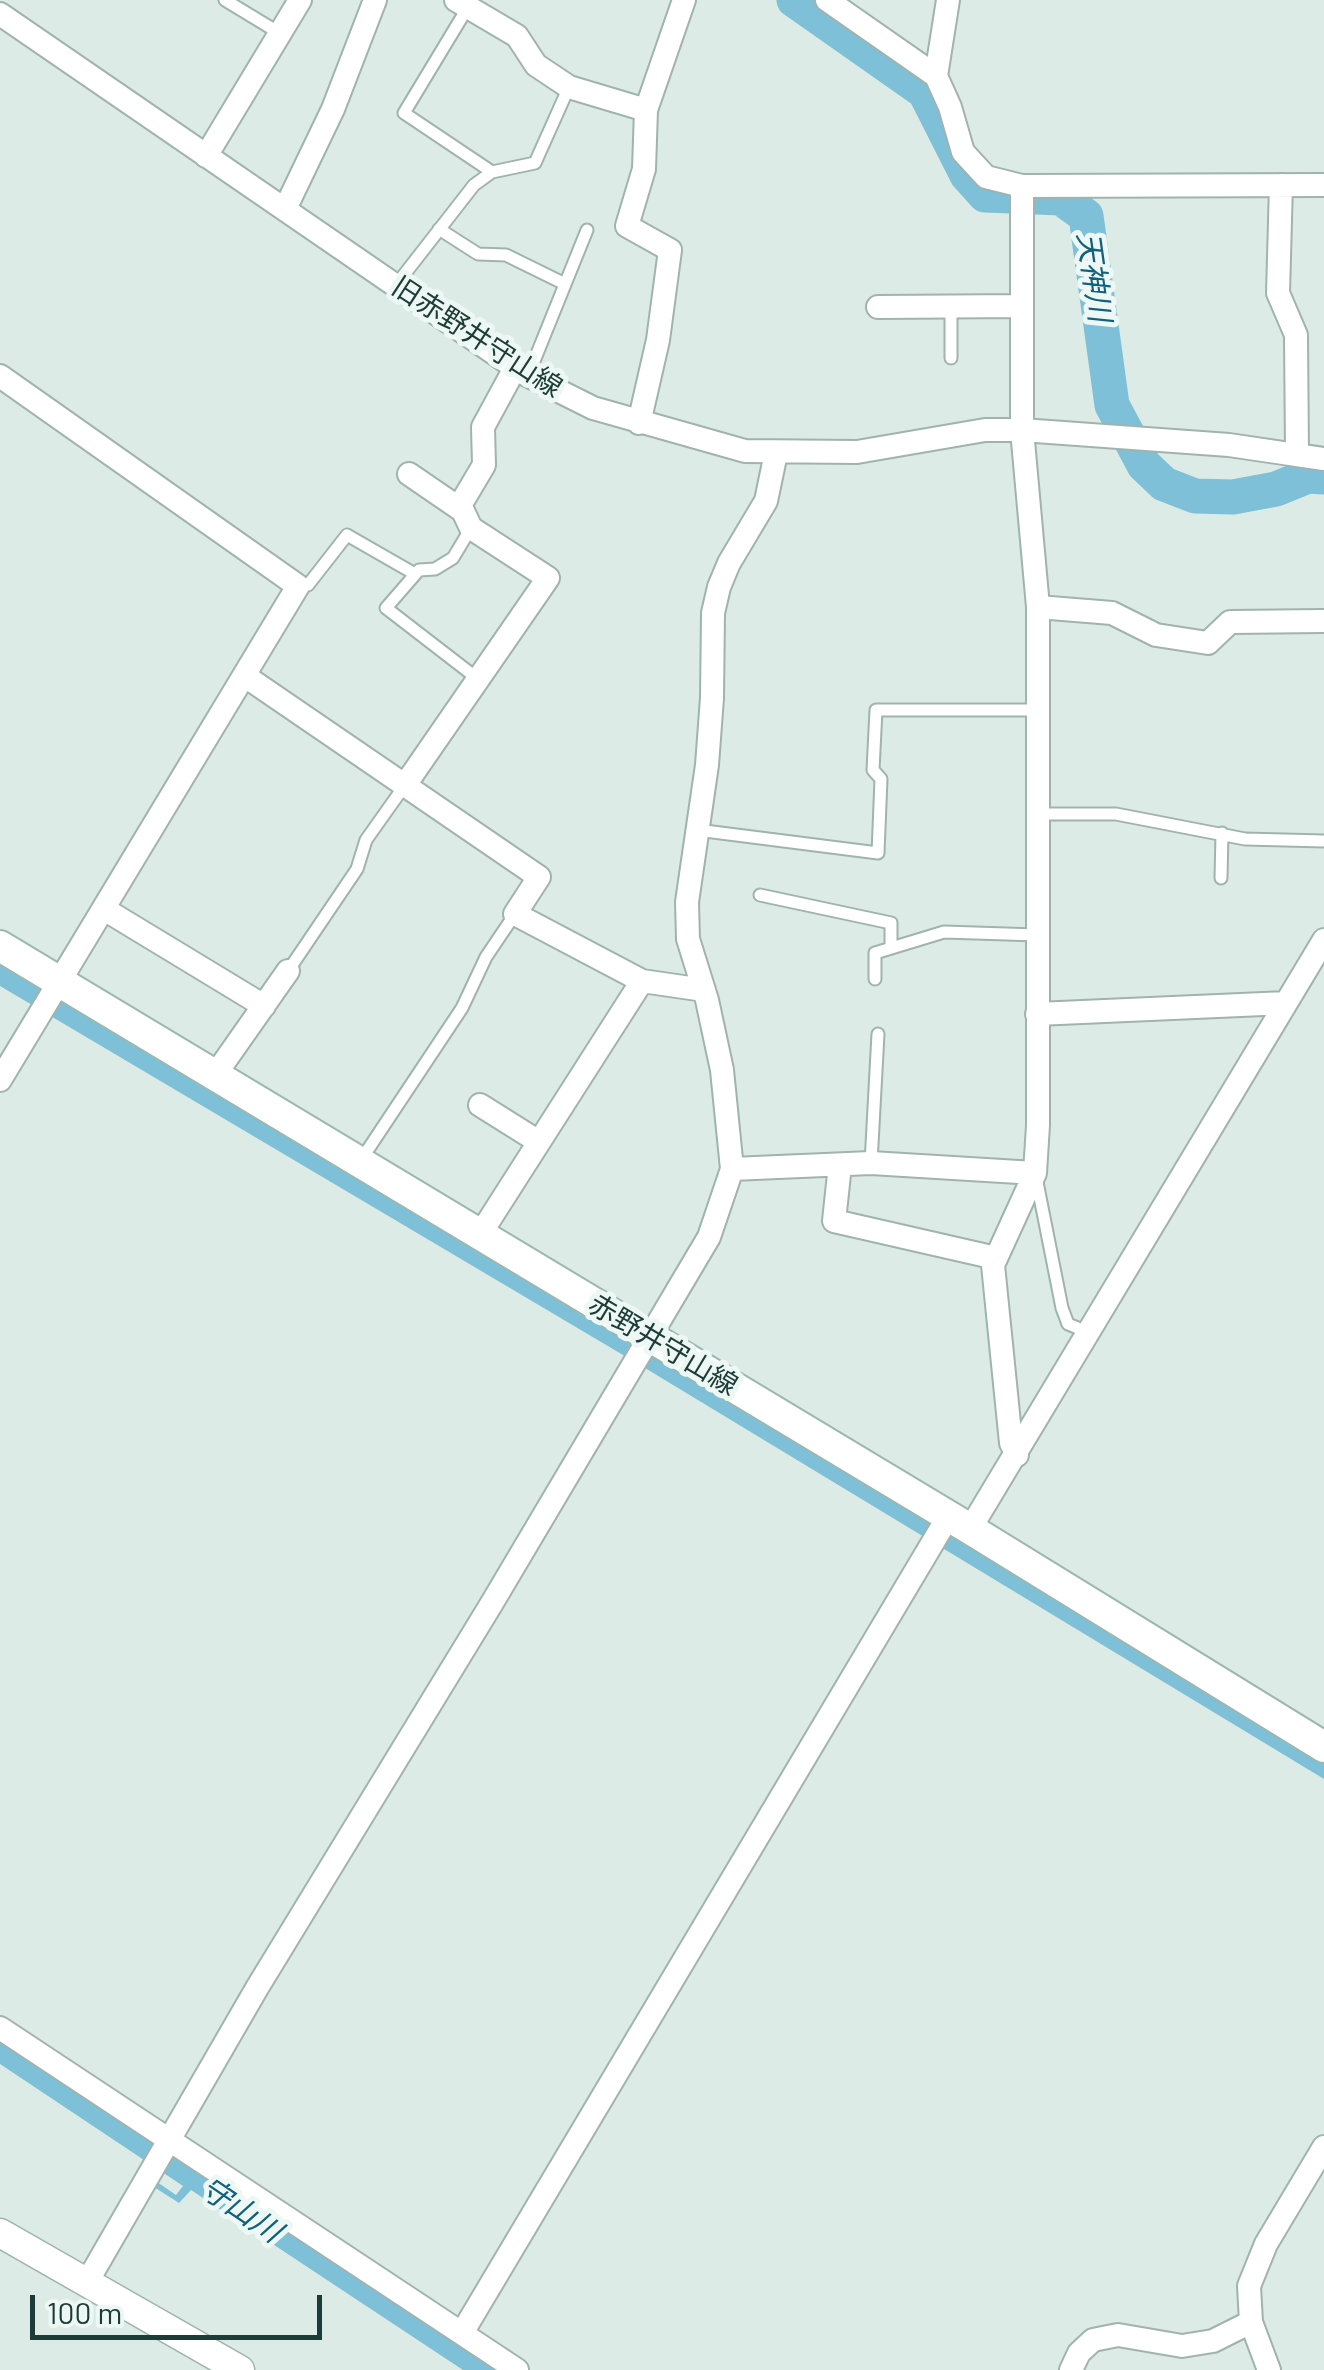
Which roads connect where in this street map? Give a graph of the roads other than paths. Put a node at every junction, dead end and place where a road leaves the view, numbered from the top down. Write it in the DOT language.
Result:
graph roads {
  1 [pos="225,0"];
  2 [pos="300,0"];
  3 [pos="375,0"];
  4 [pos="684,0"];
  5 [pos="827,0"];
  6 [pos="948,0"];
  7 [pos="462,4"];
  8 [pos="0,14"];
  9 [pos="281,34"];
  10 [pos="936,76"];
  11 [pos="569,87"];
  12 [pos="646,110"];
  13 [pos="206,156"];
  14 [pos="492,172"];
  15 [pos="1324,184"];
  16 [pos="1281,185"];
  17 [pos="1022,186"];
  18 [pos="284,209"];
  19 [pos="440,230"];
  20 [pos="587,230"];
  21 [pos="565,284"];
  22 [pos="396,286"];
  23 [pos="878,306"];
  24 [pos="951,306"];
  25 [pos="1022,306"];
  26 [pos="951,358"];
  27 [pos="522,372"];
  28 [pos="0,376"];
  29 [pos="639,423"];
  30 [pos="1022,430"];
  31 [pos="776,453"];
  32 [pos="1296,454"];
  33 [pos="1324,459"];
  34 [pos="409,474"];
  35 [pos="465,518"];
  36 [pos="415,574"];
  37 [pos="298,586"];
  38 [pos="1038,607"];
  39 [pos="1324,622"];
  40 [pos="245,676"];
  41 [pos="478,679"];
  42 [pos="1036,710"];
  43 [pos="405,785"];
  44 [pos="1039,814"];
  45 [pos="698,830"];
  46 [pos="1222,833"];
  47 [pos="1324,842"];
  48 [pos="1220,878"];
  49 [pos="760,896"];
  50 [pos="104,909"];
  51 [pos="516,914"];
  52 [pos="1037,935"];
  53 [pos="1324,940"];
  54 [pos="0,946"];
  55 [pos="892,948"];
  56 [pos="288,971"];
  57 [pos="874,979"];
  58 [pos="60,981"];
  59 [pos="642,981"];
  60 [pos="704,990"];
  61 [pos="1286,1003"];
  62 [pos="264,1006"];
  63 [pos="1037,1014"];
  64 [pos="878,1034"];
  65 [pos="215,1076"];
  66 [pos="0,1080"];
  67 [pos="480,1105"];
  68 [pos="539,1142"];
  69 [pos="359,1162"];
  70 [pos="871,1163"];
  71 [pos="840,1165"];
  72 [pos="732,1168"];
  73 [pos="1035,1173"];
  74 [pos="478,1236"];
  75 [pos="996,1258"];
  76 [pos="1090,1333"];
  77 [pos="651,1337"];
  78 [pos="1017,1455"];
  79 [pos="959,1523"];
  80 [pos="1324,1747"];
  81 [pos="0,2028"];
  82 [pos="170,2140"];
  83 [pos="1324,2147"];
  84 [pos="0,2233"];
  85 [pos="87,2282"];
  86 [pos="1251,2322"];
  87 [pos="462,2333"];
  88 [pos="240,2370"];
  89 [pos="517,2370"];
  90 [pos="1071,2370"];
  91 [pos="1269,2370"];
  1 -- 9 [label="lane"];
  2 -- 9 [label="street"];
  3 -- 18 [label="street"];
  4 -- 12 [label="street"];
  5 -- 10 [label="street"];
  6 -- 10 [label="street"];
  7 -- 11 [label="street"];
  7 -- 14 [label="lane"];
  8 -- 13 [label="street, 旧赤野井守山線"];
  9 -- 13 [label="street"];
  10 -- 17 [label="street"];
  11 -- 12 [label="street"];
  11 -- 14 [label="lane"];
  12 -- 29 [label="street"];
  13 -- 18 [label="street, 旧赤野井守山線"];
  14 -- 19 [label="lane"];
  15 -- 16 [label="street"];
  16 -- 17 [label="street"];
  16 -- 32 [label="street"];
  17 -- 25 [label="street"];
  18 -- 22 [label="street, 旧赤野井守山線"];
  19 -- 21 [label="lane"];
  19 -- 22 [label="lane"];
  20 -- 21 [label="lane"];
  21 -- 27 [label="lane"];
  22 -- 27 [label="street, 旧赤野井守山線"];
  23 -- 24 [label="street"];
  24 -- 25 [label="street"];
  24 -- 26 [label="lane"];
  25 -- 30 [label="street"];
  27 -- 29 [label="street, 旧赤野井守山線"];
  27 -- 35 [label="street"];
  28 -- 37 [label="street"];
  29 -- 31 [label="street, 旧赤野井守山線"];
  30 -- 31 [label="street, 旧赤野井守山線"];
  30 -- 32 [label="street, 旧赤野井守山線"];
  30 -- 38 [label="street"];
  31 -- 45 [label="street"];
  32 -- 33 [label="street, 旧赤野井守山線"];
  34 -- 35 [label="street"];
  35 -- 36 [label="lane"];
  35 -- 41 [label="street"];
  36 -- 37 [label="lane"];
  36 -- 41 [label="lane"];
  37 -- 40 [label="street"];
  38 -- 39 [label="street"];
  38 -- 42 [label="street"];
  40 -- 43 [label="street"];
  40 -- 50 [label="street"];
  41 -- 43 [label="street"];
  42 -- 44 [label="street"];
  42 -- 45 [label="lane"];
  43 -- 51 [label="street"];
  43 -- 56 [label="lane"];
  44 -- 46 [label="lane"];
  44 -- 52 [label="street"];
  45 -- 60 [label="street"];
  46 -- 47 [label="lane"];
  46 -- 48 [label="lane"];
  49 -- 55 [label="lane"];
  50 -- 58 [label="street"];
  50 -- 62 [label="street"];
  51 -- 59 [label="street"];
  51 -- 69 [label="lane"];
  52 -- 55 [label="lane"];
  52 -- 63 [label="street"];
  53 -- 61 [label="street"];
  54 -- 58 [label="main road, 赤野井守山線"];
  55 -- 57 [label="lane"];
  56 -- 62 [label="street"];
  58 -- 65 [label="main road, 赤野井守山線"];
  58 -- 66 [label="street"];
  59 -- 60 [label="street"];
  59 -- 68 [label="street"];
  60 -- 72 [label="street"];
  61 -- 63 [label="street"];
  61 -- 76 [label="street"];
  62 -- 65 [label="street"];
  63 -- 73 [label="street"];
  64 -- 70 [label="lane"];
  65 -- 69 [label="main road, 赤野井守山線"];
  67 -- 68 [label="street"];
  68 -- 74 [label="street"];
  69 -- 74 [label="main road, 赤野井守山線"];
  70 -- 71 [label="street"];
  70 -- 73 [label="street"];
  71 -- 72 [label="street"];
  71 -- 75 [label="street"];
  72 -- 77 [label="street"];
  73 -- 75 [label="street"];
  73 -- 76 [label="lane"];
  74 -- 77 [label="main road, 赤野井守山線"];
  75 -- 78 [label="street"];
  76 -- 78 [label="street"];
  77 -- 79 [label="main road, 赤野井守山線"];
  77 -- 82 [label="street"];
  78 -- 79 [label="street"];
  79 -- 80 [label="main road, 赤野井守山線"];
  79 -- 87 [label="street"];
  81 -- 82 [label="street"];
  82 -- 85 [label="street"];
  82 -- 87 [label="street"];
  83 -- 86 [label="street"];
  84 -- 85 [label="street"];
  85 -- 88 [label="street"];
  86 -- 90 [label="street"];
  86 -- 91 [label="street"];
  87 -- 89 [label="street"];
}
